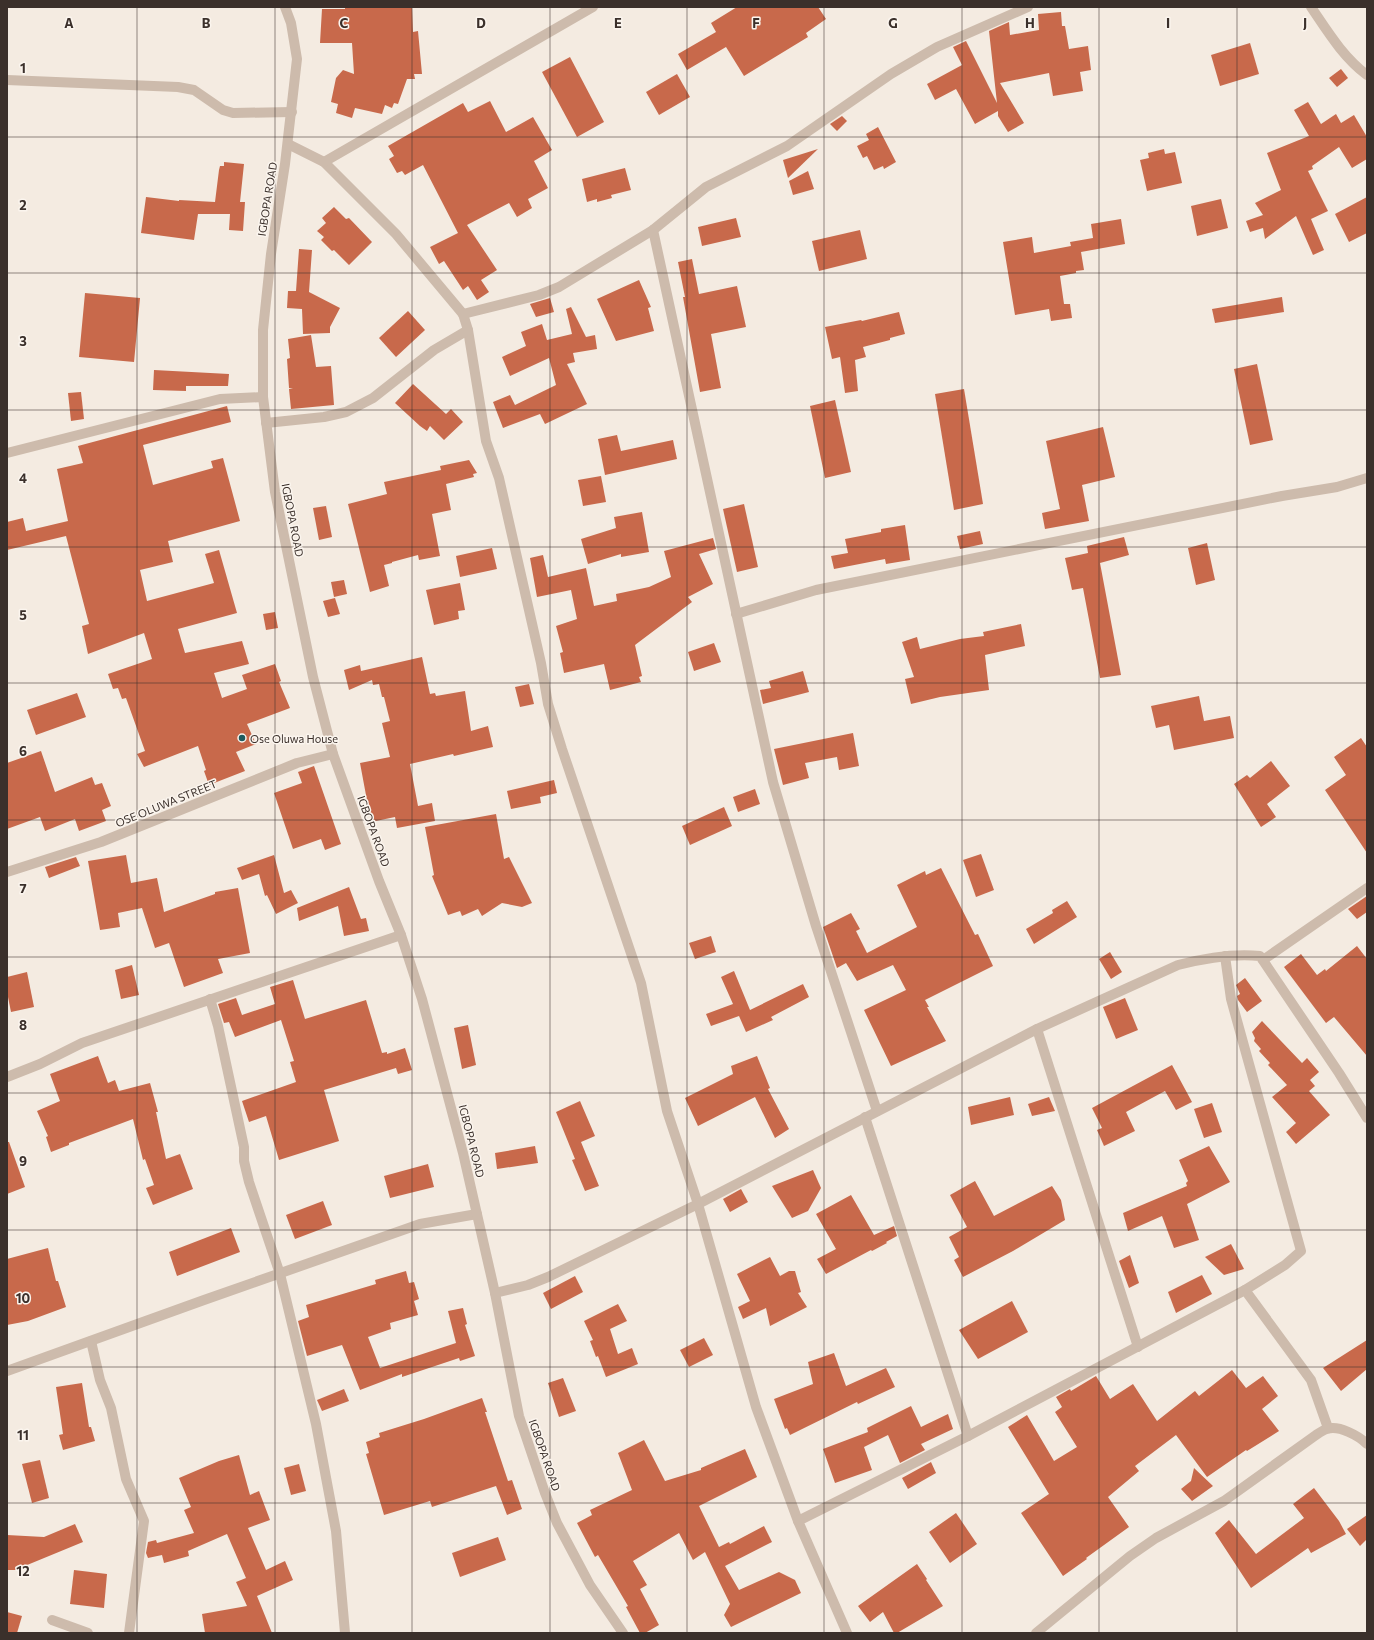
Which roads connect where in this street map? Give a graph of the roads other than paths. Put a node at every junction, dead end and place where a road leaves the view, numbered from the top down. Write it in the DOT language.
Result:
graph roads {
  1 [pos="285,7"];
  2 [pos="593,7"];
  3 [pos="1028,7"];
  4 [pos="1311,7"];
  5 [pos="1367,75"];
  6 [pos="7,80"];
  7 [pos="292,112"];
  8 [pos="288,144"];
  9 [pos="324,162"];
  10 [pos="653,230"];
  11 [pos="463,314"];
  12 [pos="468,330"];
  13 [pos="263,397"];
  14 [pos="266,422"];
  15 [pos="7,453"];
  16 [pos="1367,478"];
  17 [pos="736,614"];
  18 [pos="333,754"];
  19 [pos="7,872"];
  20 [pos="1367,888"];
  21 [pos="401,935"];
  22 [pos="1225,956"];
  23 [pos="1263,960"];
  24 [pos="210,999"];
  25 [pos="1037,1029"];
  26 [pos="7,1077"];
  27 [pos="877,1111"];
  28 [pos="865,1117"];
  29 [pos="1366,1117"];
  30 [pos="698,1204"];
  31 [pos="477,1214"];
  32 [pos="280,1274"];
  33 [pos="1245,1290"];
  34 [pos="495,1293"];
  35 [pos="91,1341"];
  36 [pos="1138,1347"];
  37 [pos="7,1371"];
  38 [pos="1328,1428"];
  39 [pos="968,1436"];
  40 [pos="1367,1444"];
  41 [pos="798,1521"];
  42 [pos="52,1620"];
  43 [pos="88,1633"];
  44 [pos="129,1633"];
  45 [pos="345,1633"];
  46 [pos="623,1633"];
  47 [pos="847,1633"];
  48 [pos="1036,1633"];
  1 -- 7 [label="street, IGBOPA ROAD"];
  2 -- 9 [label="street"];
  3 -- 10 [label="street"];
  4 -- 5 [label="street"];
  6 -- 7 [label="street"];
  7 -- 8 [label="street, IGBOPA ROAD"];
  8 -- 9 [label="street"];
  8 -- 13 [label="street, IGBOPA ROAD"];
  9 -- 11 [label="street"];
  10 -- 11 [label="street"];
  10 -- 17 [label="street"];
  11 -- 12 [label="street"];
  12 -- 14 [label="street"];
  12 -- 30 [label="street"];
  13 -- 14 [label="street, IGBOPA ROAD"];
  13 -- 15 [label="street"];
  14 -- 18 [label="street, IGBOPA ROAD"];
  16 -- 17 [label="street"];
  17 -- 27 [label="street"];
  18 -- 19 [label="street, OSE OLUWA STREET"];
  18 -- 21 [label="street, IGBOPA ROAD"];
  20 -- 23 [label="street"];
  21 -- 24 [label="street"];
  21 -- 31 [label="street, IGBOPA ROAD"];
  22 -- 23 [label="street"];
  22 -- 25 [label="street"];
  22 -- 33 [label="street"];
  23 -- 29 [label="street"];
  24 -- 26 [label="street"];
  24 -- 32 [label="street"];
  25 -- 27 [label="street"];
  25 -- 36 [label="street"];
  27 -- 28 [label="street"];
  28 -- 30 [label="street"];
  28 -- 39 [label="street"];
  30 -- 34 [label="street"];
  30 -- 41 [label="street"];
  31 -- 32 [label="street"];
  31 -- 34 [label="street, IGBOPA ROAD"];
  32 -- 35 [label="street"];
  32 -- 45 [label="street"];
  33 -- 36 [label="street"];
  33 -- 38 [label="street"];
  34 -- 46 [label="street, IGBOPA ROAD"];
  35 -- 37 [label="street"];
  35 -- 44 [label="street"];
  36 -- 39 [label="street"];
  38 -- 40 [label="street"];
  38 -- 48 [label="street"];
  39 -- 41 [label="street"];
  41 -- 47 [label="street"];
  42 -- 43 [label="street"];
}
